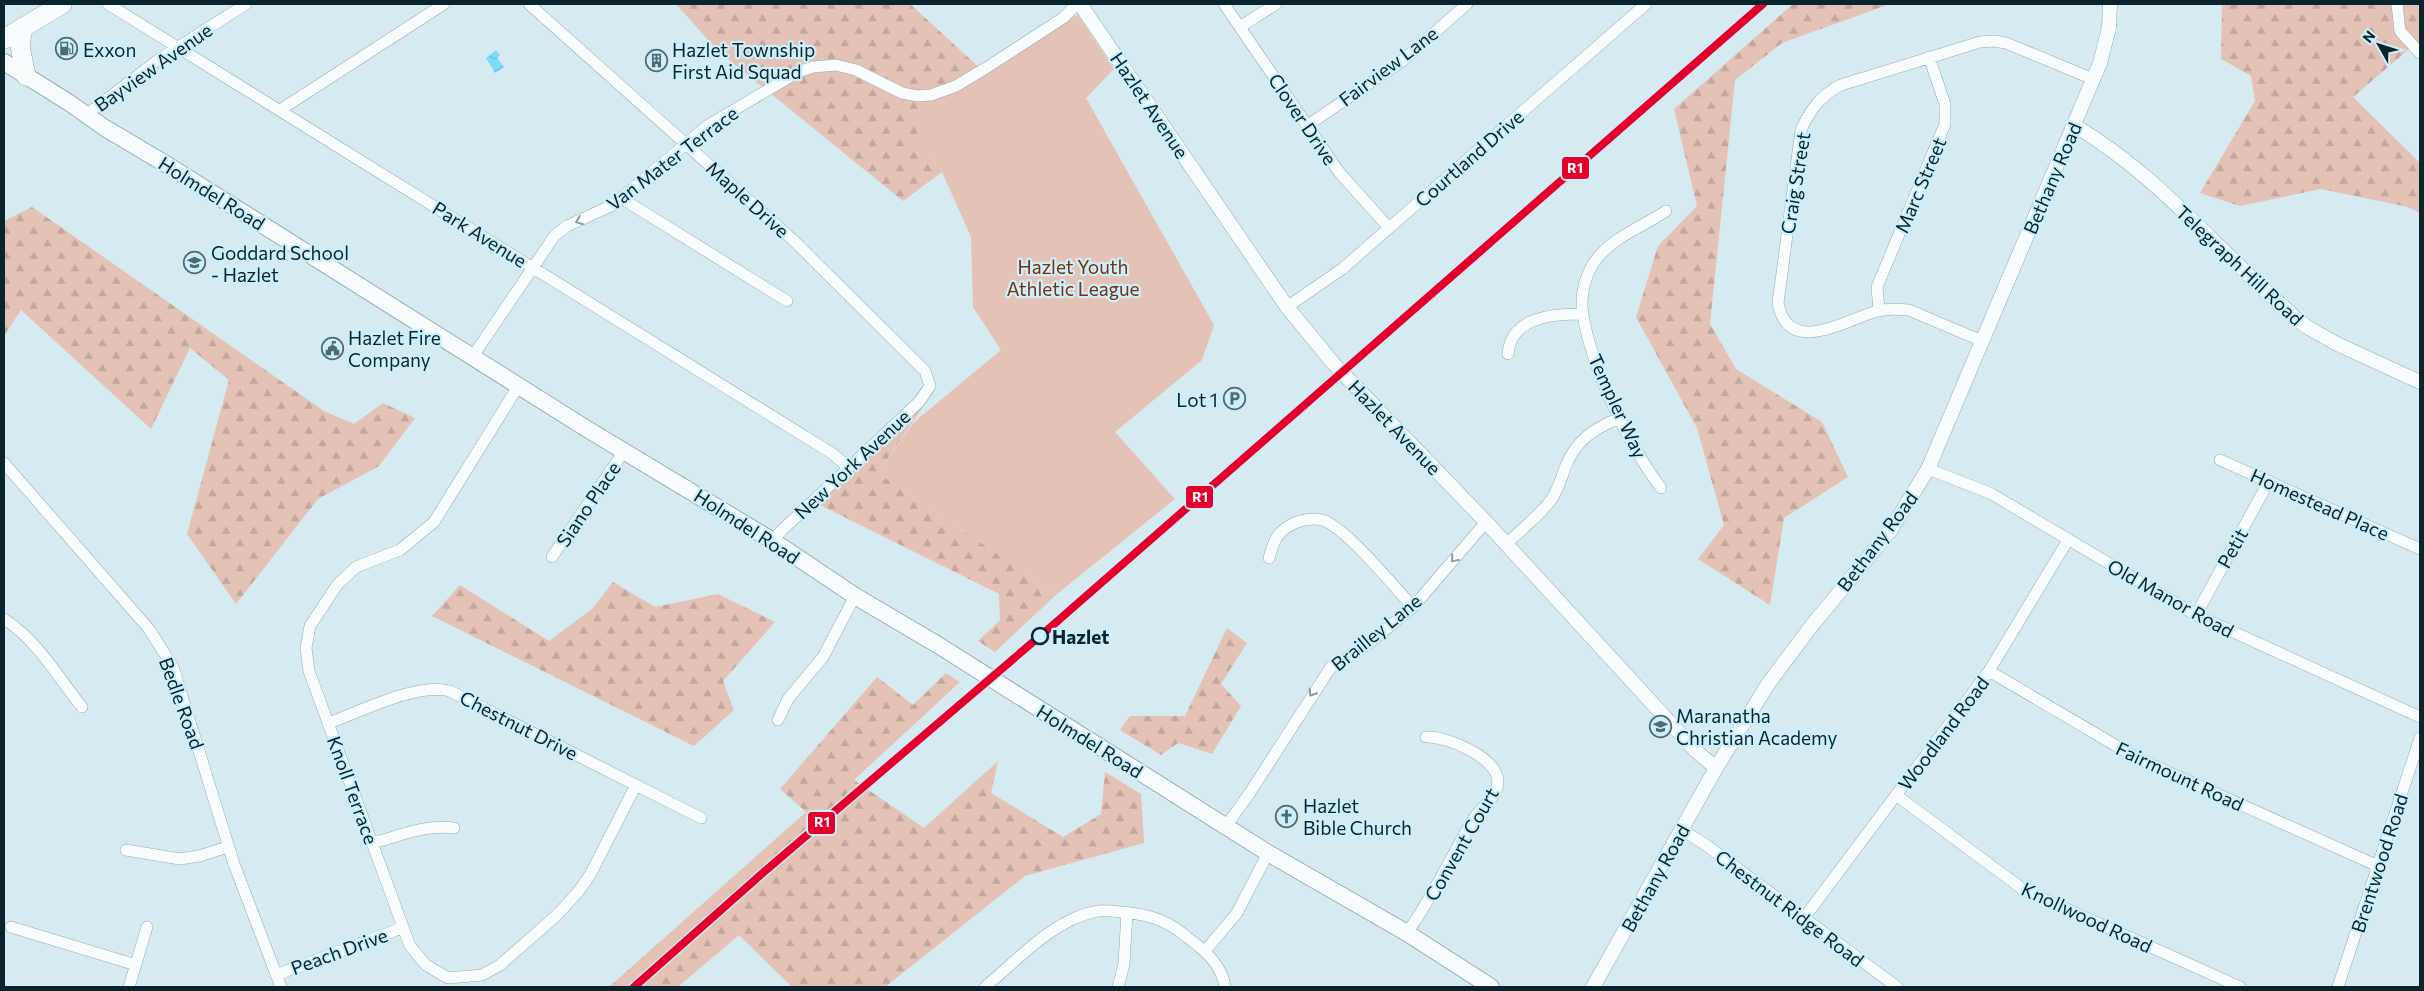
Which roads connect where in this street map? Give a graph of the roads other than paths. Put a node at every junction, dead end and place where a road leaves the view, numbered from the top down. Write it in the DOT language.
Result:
graph roads {
  1 [pos="38,4"];
  2 [pos="62,4"];
  3 [pos="108,4"];
  4 [pos="246,4"];
  5 [pos="444,4"];
  6 [pos="529,4"];
  7 [pos="1079,4"];
  8 [pos="1224,4"];
  9 [pos="1276,4"];
  10 [pos="1467,4"];
  11 [pos="2110,4"];
  12 [pos="2397,4"];
  13 [pos="1643,5"];
  14 [pos="4,25"];
  15 [pos="23,27"];
  16 [pos="1240,27"];
  17 [pos="4,39"];
  18 [pos="178,48"];
  19 [pos="2420,53"];
  20 [pos="1929,57"];
  21 [pos="4,62"];
  22 [pos="26,76"];
  23 [pos="2093,79"];
  24 [pos="280,110"];
  25 [pos="86,115"];
  26 [pos="1308,125"];
  27 [pos="2075,126"];
  28 [pos="686,143"];
  29 [pos="621,198"];
  30 [pos="1666,211"];
  31 [pos="1389,228"];
  32 [pos="532,267"];
  33 [pos="787,301"];
  34 [pos="1288,307"];
  35 [pos="1879,310"];
  36 [pos="1583,314"];
  37 [pos="1982,341"];
  38 [pos="1508,354"];
  39 [pos="473,356"];
  40 [pos="2420,382"];
  41 [pos="519,385"];
  42 [pos="930,386"];
  43 [pos="1620,417"];
  44 [pos="624,451"];
  45 [pos="2220,460"];
  46 [pos="4,464"];
  47 [pos="849,468"];
  48 [pos="1928,469"];
  49 [pos="2269,482"];
  50 [pos="1661,488"];
  51 [pos="1486,522"];
  52 [pos="2068,540"];
  53 [pos="773,541"];
  54 [pos="1506,544"];
  55 [pos="2420,549"];
  56 [pos="552,557"];
  57 [pos="1269,558"];
  58 [pos="855,596"];
  59 [pos="1413,607"];
  60 [pos="2196,615"];
  61 [pos="4,619"];
  62 [pos="1989,671"];
  63 [pos="82,707"];
  64 [pos="2420,717"];
  65 [pos="778,720"];
  66 [pos="329,723"];
  67 [pos="1426,736"];
  68 [pos="2420,738"];
  69 [pos="1716,768"];
  70 [pos="636,785"];
  71 [pos="1896,795"];
  72 [pos="701,818"];
  73 [pos="1226,826"];
  74 [pos="454,828"];
  75 [pos="1682,830"];
  76 [pos="372,843"];
  77 [pos="228,847"];
  78 [pos="126,850"];
  79 [pos="1268,853"];
  80 [pos="2378,866"];
  81 [pos="1127,912"];
  82 [pos="1804,918"];
  83 [pos="11,927"];
  84 [pos="147,927"];
  85 [pos="402,928"];
  86 [pos="1407,933"];
  87 [pos="1205,951"];
  88 [pos="136,965"];
  89 [pos="276,975"];
  90 [pos="447,982"];
  91 [pos="130,987"];
  92 [pos="281,987"];
  93 [pos="986,987"];
  94 [pos="1118,987"];
  95 [pos="1225,987"];
  96 [pos="1491,987"];
  97 [pos="1593,987"];
  98 [pos="1897,987"];
  99 [pos="2240,987"];
  100 [pos="2338,987"];
  1 -- 14 [label="highway"];
  2 -- 15 [label="highway"];
  3 -- 18 [label="street, Park Avenue"];
  4 -- 18 [label="street, Bayview Avenue"];
  5 -- 24 [label="street"];
  6 -- 28 [label="street, Maple Drive"];
  7 -- 28 [label="street, Van Mater Terrace"];
  7 -- 34 [label="street, Hazlet Avenue"];
  8 -- 16 [label="street, Clover Drive"];
  9 -- 16 [label="street"];
  10 -- 26 [label="street, Fairview Lane"];
  11 -- 23 [label="street, Bethany Road"];
  12 -- 19 [label="street"];
  13 -- 31 [label="street, Courtland Drive"];
  15 -- 17 [label="highway"];
  15 -- 22 [label="highway"];
  16 -- 26 [label="street, Clover Drive"];
  18 -- 24 [label="street, Park Avenue"];
  18 -- 25 [label="street, Bayview Avenue"];
  20 -- 23 [label="street, Craig Street"];
  20 -- 35 [label="street, Marc Street"];
  20 -- 35 [label="street, Craig Street"];
  21 -- 22 [label="main road, Holmdel Road"];
  22 -- 25 [label="main road, Holmdel Road"];
  23 -- 27 [label="street, Bethany Road"];
  24 -- 32 [label="street, Park Avenue"];
  25 -- 39 [label="main road, Holmdel Road"];
  26 -- 31 [label="street, Clover Drive"];
  27 -- 37 [label="street, Bethany Road"];
  27 -- 40 [label="street, Telegraph Hill Road"];
  28 -- 29 [label="street, Van Mater Terrace"];
  28 -- 42 [label="street, Maple Drive"];
  29 -- 32 [label="street, Van Mater Terrace, one-way"];
  29 -- 33 [label="street"];
  30 -- 36 [label="street, Templer Way"];
  31 -- 34 [label="street, Courtland Drive"];
  32 -- 39 [label="street, Van Mater Terrace"];
  32 -- 47 [label="street, Park Avenue"];
  34 -- 51 [label="street, Hazlet Avenue"];
  35 -- 37 [label="street, Craig Street"];
  36 -- 38 [label="street"];
  36 -- 43 [label="street, Templer Way"];
  37 -- 48 [label="street, Bethany Road"];
  39 -- 41 [label="main road, Holmdel Road"];
  41 -- 44 [label="main road, Holmdel Road"];
  41 -- 66 [label="street, Knoll Terrace"];
  42 -- 47 [label="street, New York Avenue"];
  43 -- 50 [label="street, Templer Way"];
  43 -- 54 [label="street"];
  44 -- 53 [label="main road, Holmdel Road"];
  44 -- 56 [label="street, Siano Place"];
  45 -- 49 [label="street, Homestead Place"];
  46 -- 77 [label="street, Bedle Road"];
  47 -- 53 [label="street, New York Avenue"];
  48 -- 52 [label="street, Old Manor Road"];
  48 -- 69 [label="street, Bethany Road"];
  49 -- 55 [label="street, Homestead Place"];
  49 -- 60 [label="street, Petit"];
  51 -- 54 [label="street, Hazlet Avenue"];
  51 -- 59 [label="street, Brailley Lane, one-way"];
  52 -- 60 [label="street, Old Manor Road"];
  52 -- 62 [label="street, Woodland Road"];
  53 -- 58 [label="main road, Holmdel Road"];
  54 -- 69 [label="street, Hazlet Avenue"];
  57 -- 59 [label="street"];
  58 -- 65 [label="street"];
  58 -- 73 [label="main road, Holmdel Road"];
  59 -- 73 [label="street, Brailley Lane, one-way"];
  60 -- 64 [label="street, Old Manor Road"];
  61 -- 63 [label="street"];
  62 -- 71 [label="street, Woodland Road"];
  62 -- 80 [label="street, Fairmount Road"];
  66 -- 70 [label="street, Chestnut Drive"];
  66 -- 76 [label="street, Knoll Terrace"];
  67 -- 86 [label="street, Convent Court"];
  68 -- 80 [label="street, Brentwood Road"];
  69 -- 75 [label="street, Bethany Road"];
  70 -- 72 [label="street, Chestnut Drive"];
  70 -- 90 [label="street, Knoll Terrace"];
  71 -- 82 [label="street, Woodland Road"];
  71 -- 99 [label="street, Knollwood Road"];
  73 -- 79 [label="main road, Holmdel Road"];
  74 -- 76 [label="street"];
  75 -- 82 [label="street, Chestnut Ridge Road"];
  75 -- 97 [label="street, Bethany Road"];
  76 -- 85 [label="street, Knoll Terrace"];
  77 -- 78 [label="street"];
  77 -- 89 [label="street, Bedle Road"];
  79 -- 86 [label="main road, Holmdel Road"];
  79 -- 87 [label="street"];
  80 -- 100 [label="street, Brentwood Road"];
  81 -- 87 [label="street"];
  81 -- 93 [label="street"];
  81 -- 94 [label="street"];
  82 -- 98 [label="street, Chestnut Ridge Road"];
  83 -- 88 [label="street"];
  84 -- 88 [label="street"];
  85 -- 89 [label="street, Peach Drive"];
  85 -- 90 [label="street, Knoll Terrace"];
  86 -- 96 [label="main road, Holmdel Road"];
  87 -- 95 [label="street"];
  88 -- 91 [label="street"];
  89 -- 92 [label="street, Bedle Road"];
}
